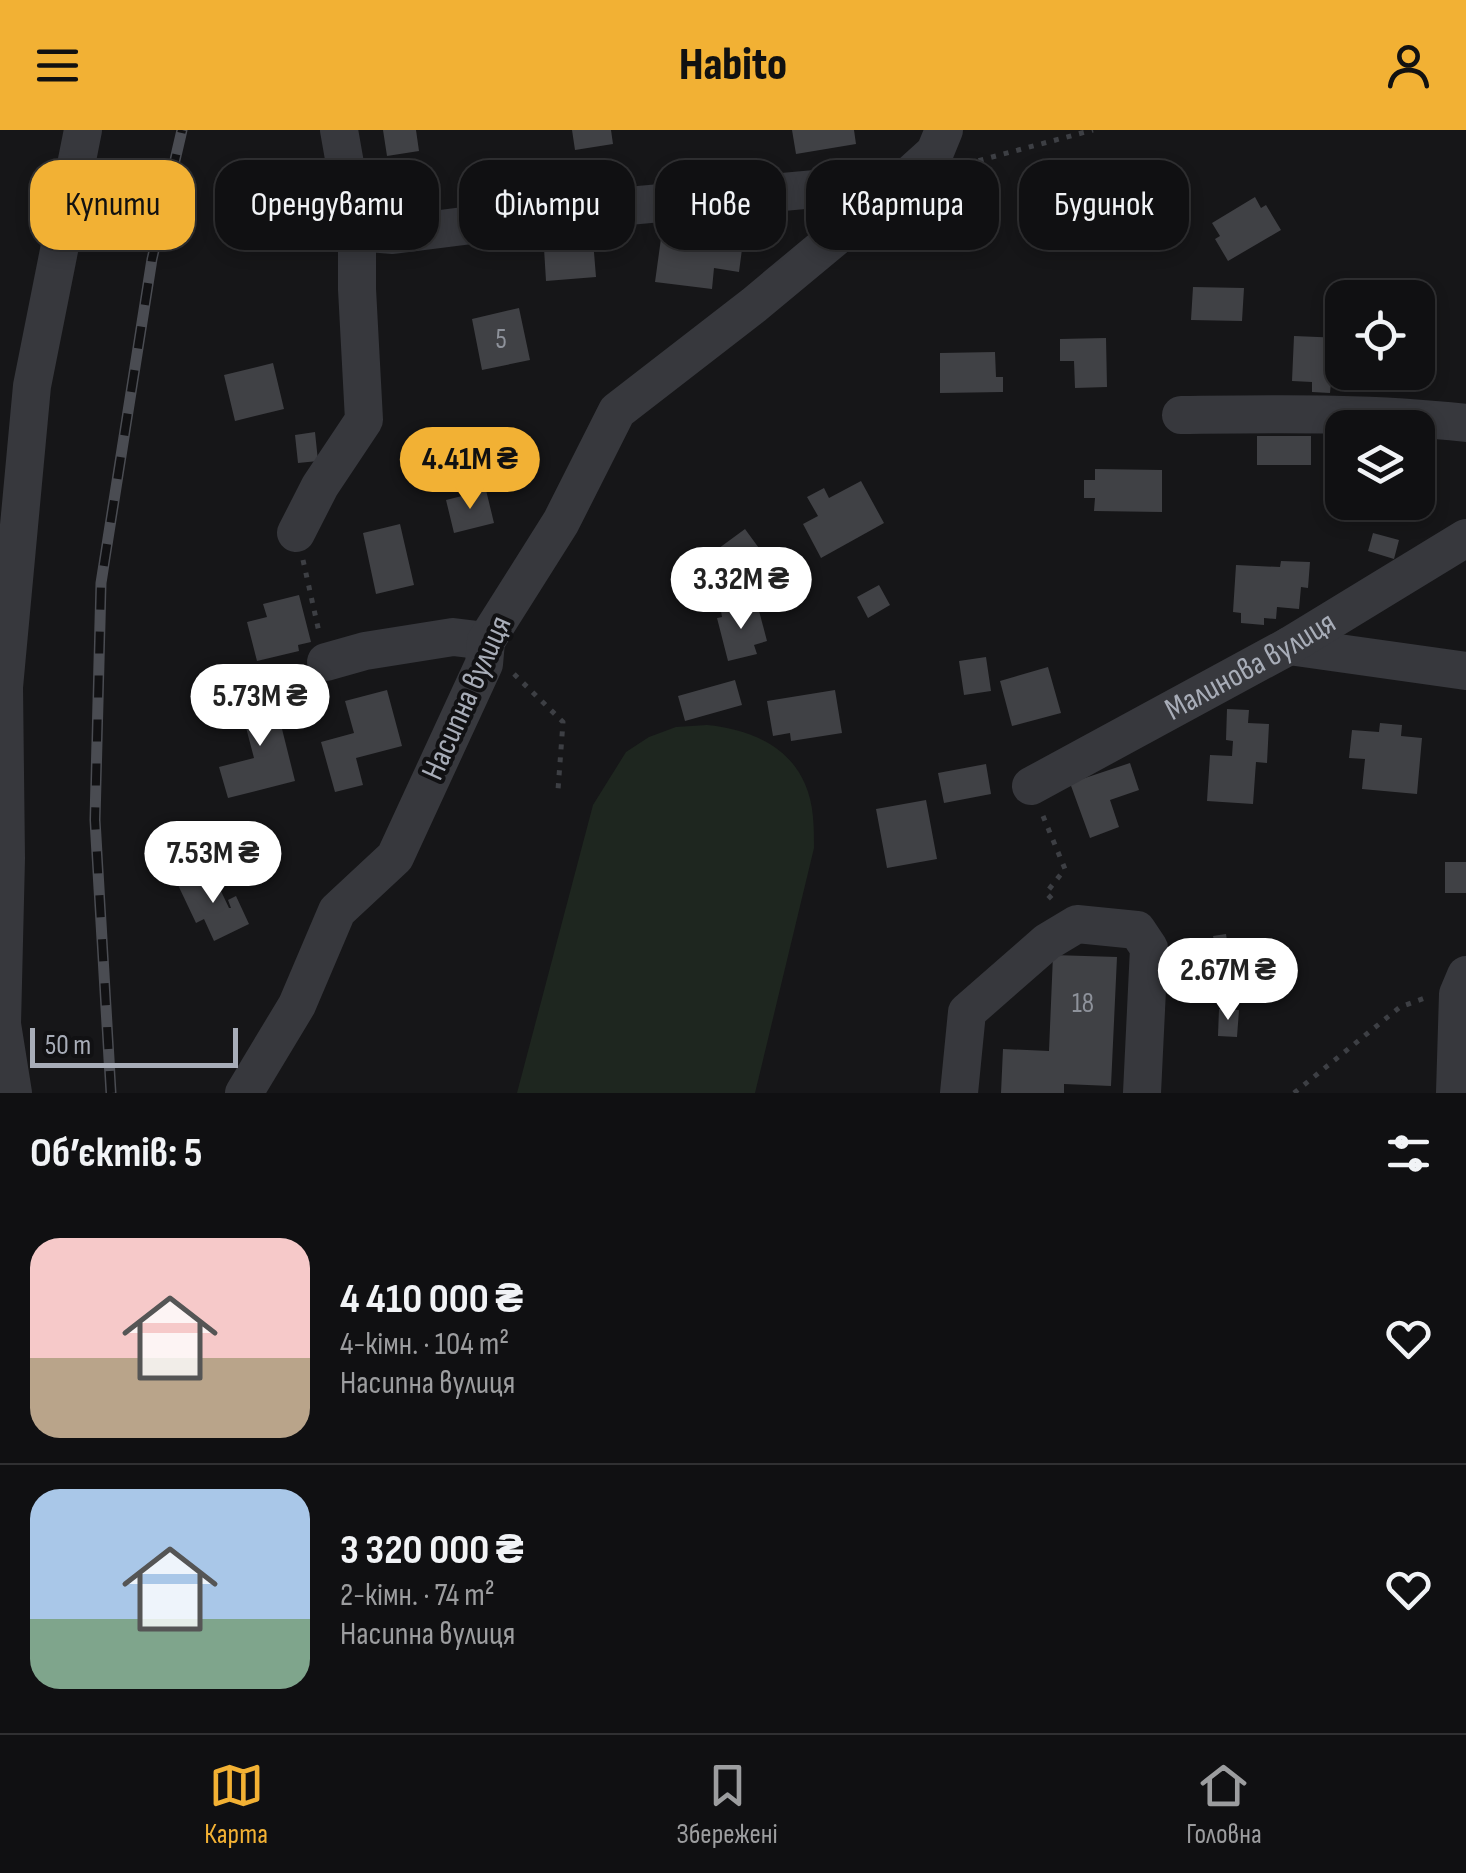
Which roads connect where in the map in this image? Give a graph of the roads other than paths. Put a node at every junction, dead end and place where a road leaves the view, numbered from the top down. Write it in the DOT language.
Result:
graph roads {
  1 [pos="83,130"];
  2 [pos="339,130"];
  3 [pos="944,130"];
  4 [pos="345,160"];
  5 [pos="926,160"];
  6 [pos="806,190"];
  7 [pos="439,229"];
  8 [pos="358,250"];
  9 [pos="820,250"];
  10 [pos="16,386"];
  11 [pos="1182,415"];
  12 [pos="1466,423"];
  13 [pos="296,533"];
  14 [pos="1466,538"];
  15 [pos="486,641"];
  16 [pos="1289,646"];
  17 [pos="326,662"];
  18 [pos="1466,671"];
  19 [pos="1031,786"];
  20 [pos="1462,984"];
  21 [pos="13,1093"];
  22 [pos="244,1093"];
  23 [pos="959,1093"];
  24 [pos="1142,1093"];
  25 [pos="1454,1093"];
  1 -- 10 [label="street"];
  2 -- 4 [label="street"];
  3 -- 5 [label="street, Насипна вулиця"];
  6 -- 7 [label="street"];
  8 -- 13 [label="street"];
  9 -- 15 [label="street, Насипна вулиця"];
  10 -- 21 [label="street"];
  11 -- 12 [label="street"];
  14 -- 16 [label="street, Малинова вулиця"];
  15 -- 17 [label="street"];
  15 -- 22 [label="street, Насипна вулиця"];
  16 -- 18 [label="street"];
  16 -- 19 [label="street, Малинова вулиця"];
  20 -- 25 [label="street"];
  23 -- 24 [label="street"];
}
